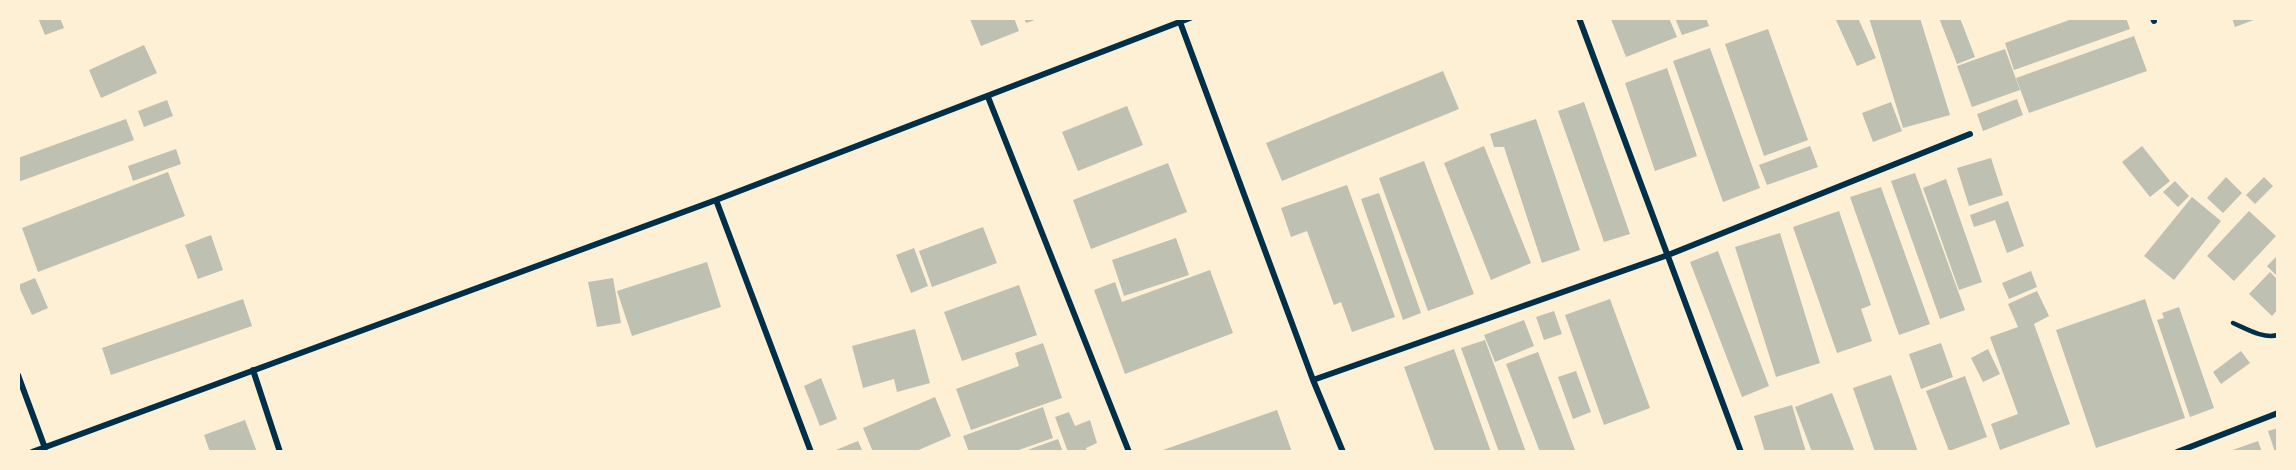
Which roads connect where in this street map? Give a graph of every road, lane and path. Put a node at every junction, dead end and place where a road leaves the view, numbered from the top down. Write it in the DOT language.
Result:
graph roads {
  1 [pos="1190,18"];
  2 [pos="1579,18"];
  3 [pos="1180,22"];
  4 [pos="988,97"];
  5 [pos="1970,134"];
  6 [pos="716,200"];
  7 [pos="1668,255"];
  8 [pos="2234,324"];
  9 [pos="2278,335"];
  10 [pos="253,370"];
  11 [pos="18,375"];
  12 [pos="1313,380"];
  13 [pos="2278,412"];
  14 [pos="45,447"];
  15 [pos="32,452"];
  16 [pos="280,452"];
  17 [pos="811,452"];
  18 [pos="1130,452"];
  19 [pos="1343,452"];
  20 [pos="1741,452"];
  21 [pos="2177,452"];
  1 -- 3 [label="street"];
  2 -- 7 [label="street"];
  3 -- 4 [label="street"];
  3 -- 12 [label="street"];
  4 -- 6 [label="street"];
  4 -- 18 [label="street"];
  5 -- 7 [label="street"];
  6 -- 10 [label="street"];
  6 -- 17 [label="street"];
  7 -- 12 [label="street"];
  7 -- 20 [label="street"];
  8 -- 9 [label="lane"];
  10 -- 14 [label="street"];
  10 -- 16 [label="street"];
  11 -- 14 [label="street"];
  12 -- 19 [label="street"];
  13 -- 21 [label="street"];
  14 -- 15 [label="street"];
}
